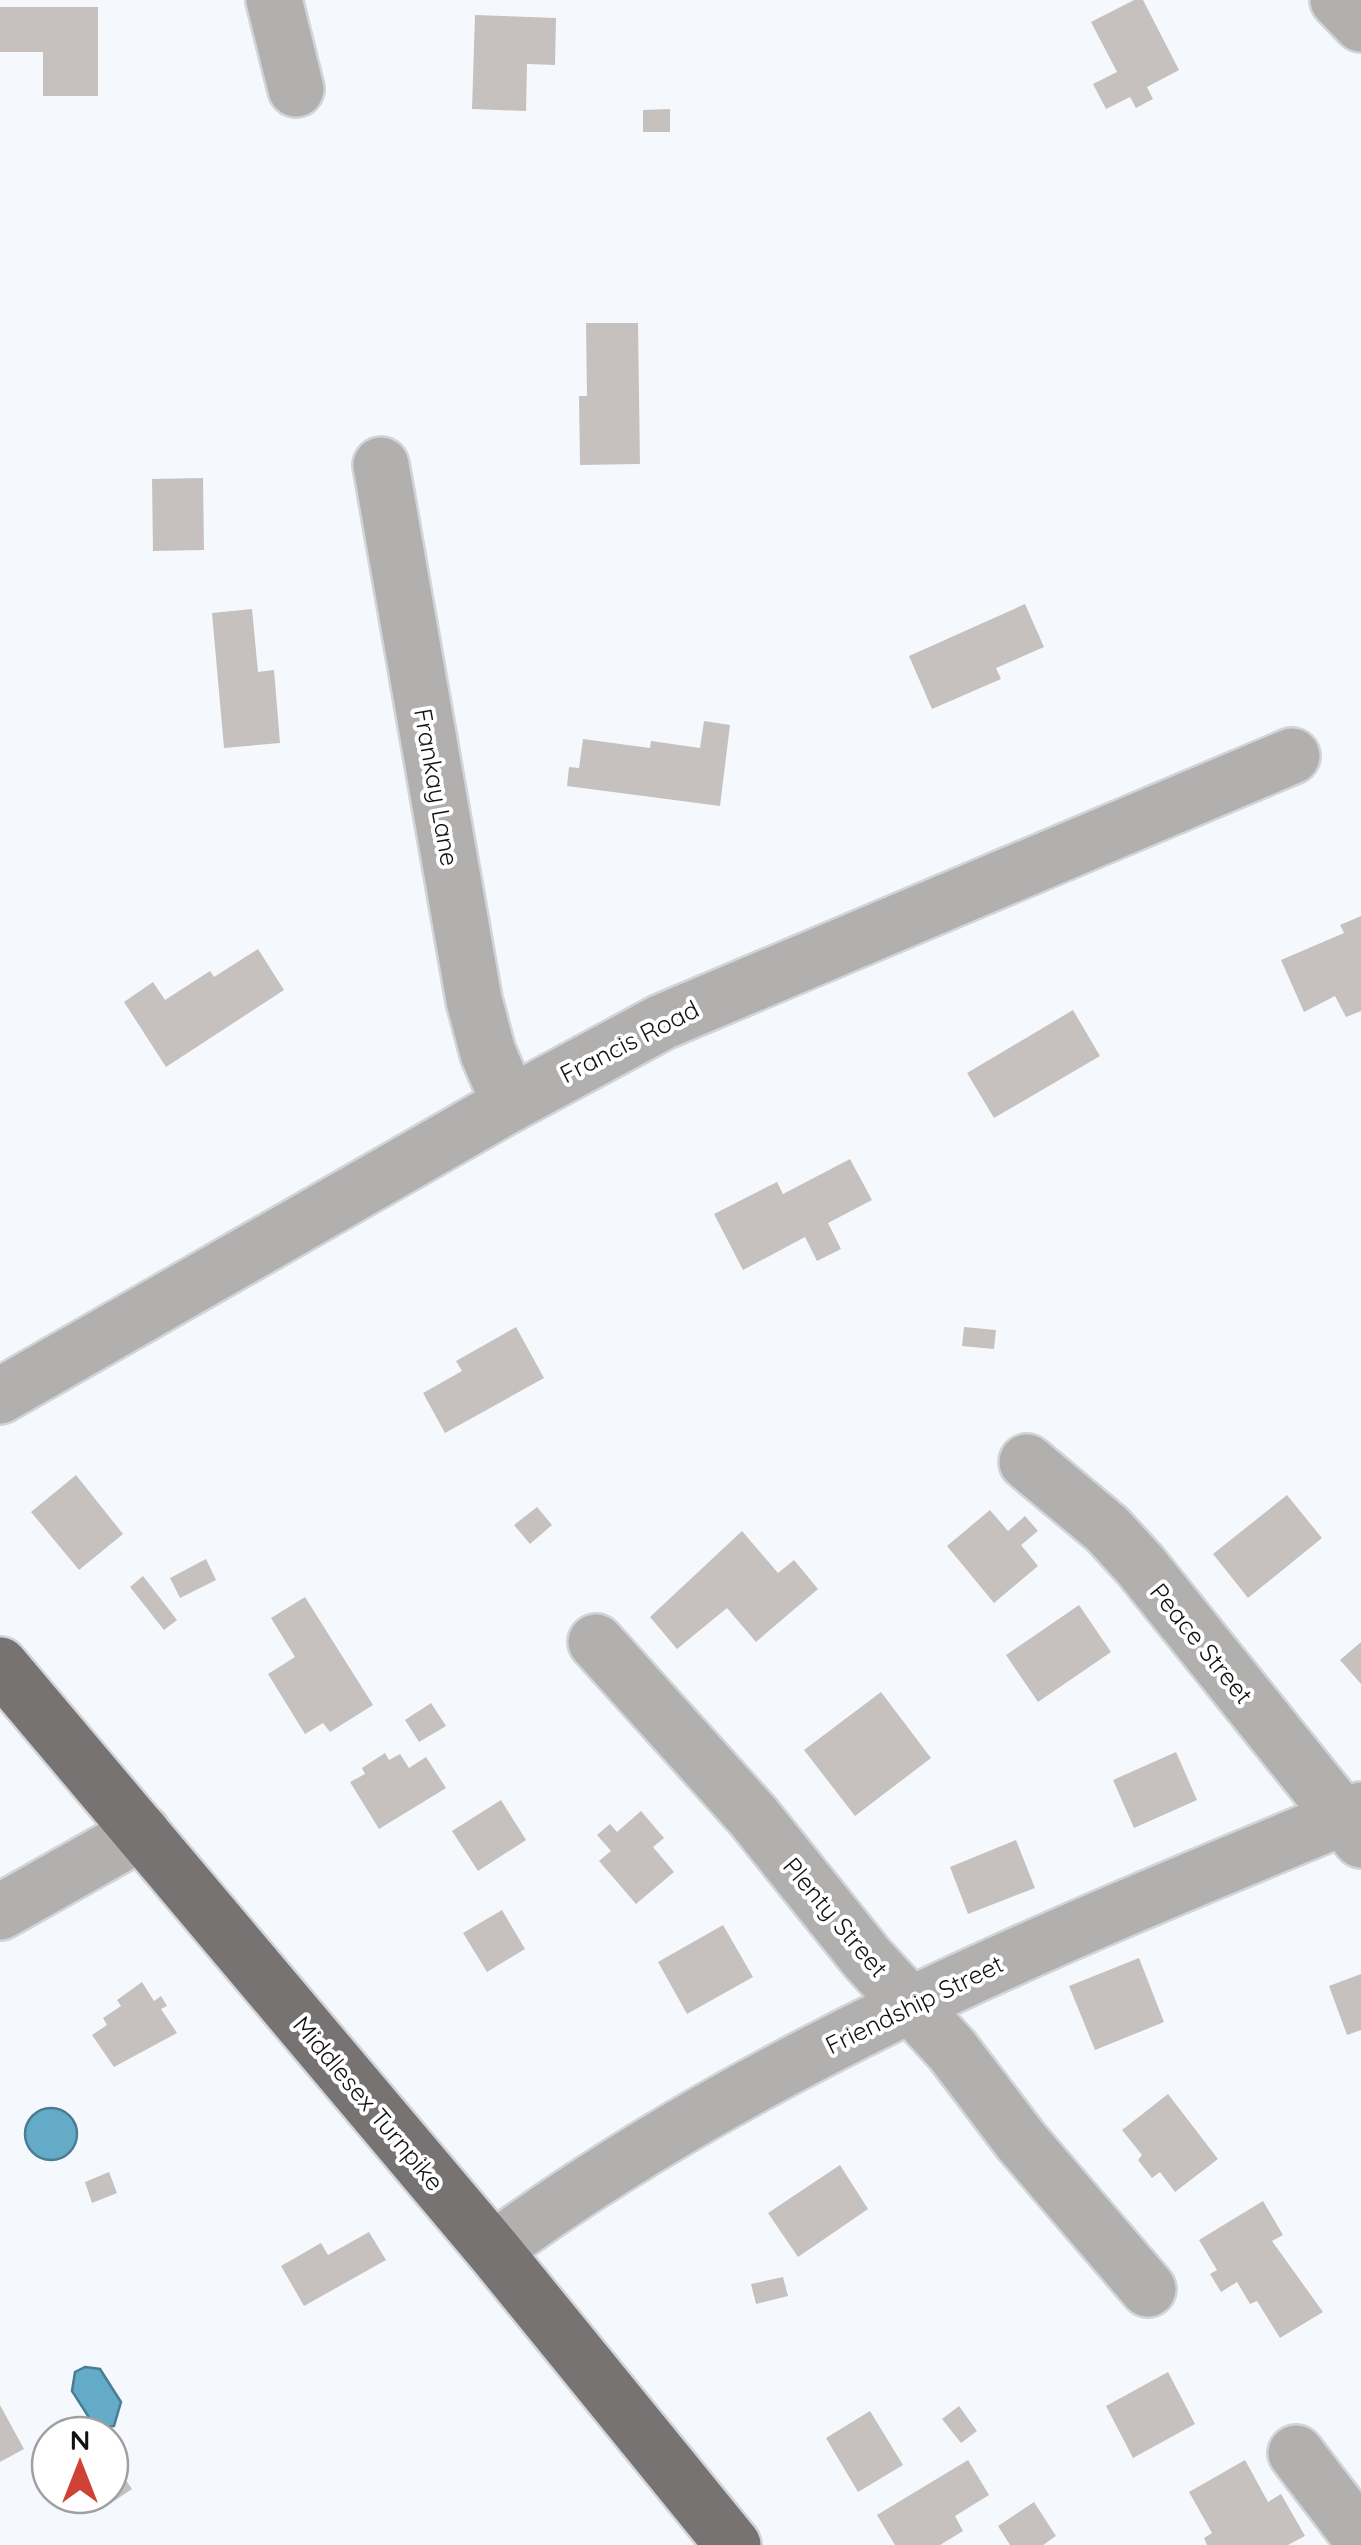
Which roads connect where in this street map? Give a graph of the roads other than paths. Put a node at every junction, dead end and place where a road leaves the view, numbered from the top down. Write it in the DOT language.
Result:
graph roads {
  1 [pos="274,0"];
  2 [pos="1338,0"];
  3 [pos="1361,24"];
  4 [pos="296,89"];
  5 [pos="381,465"];
  6 [pos="1292,756"];
  7 [pos="510,1104"];
  8 [pos="0,1396"];
  9 [pos="1028,1462"];
  10 [pos="596,1642"];
  11 [pos="0,1664"];
  12 [pos="1355,1822"];
  13 [pos="142,1832"];
  14 [pos="0,1912"];
  15 [pos="909,2004"];
  16 [pos="493,2250"];
  17 [pos="1148,2289"];
  18 [pos="1296,2453"];
  19 [pos="1361,2538"];
  20 [pos="733,2545"];
  1 -- 4 [label="street"];
  2 -- 3 [label="street"];
  5 -- 7 [label="street, Frankay Lane"];
  6 -- 7 [label="street, Francis Road"];
  7 -- 8 [label="street, Francis Road"];
  9 -- 12 [label="street, Peace Street"];
  10 -- 15 [label="street, Plenty Street"];
  11 -- 13 [label="main road, Middlesex Turnpike"];
  12 -- 15 [label="street, Friendship Street"];
  13 -- 14 [label="street"];
  13 -- 16 [label="main road, Middlesex Turnpike"];
  15 -- 16 [label="street, Friendship Street"];
  15 -- 17 [label="street, Plenty Street"];
  16 -- 20 [label="main road, Middlesex Turnpike"];
  18 -- 19 [label="street"];
}
